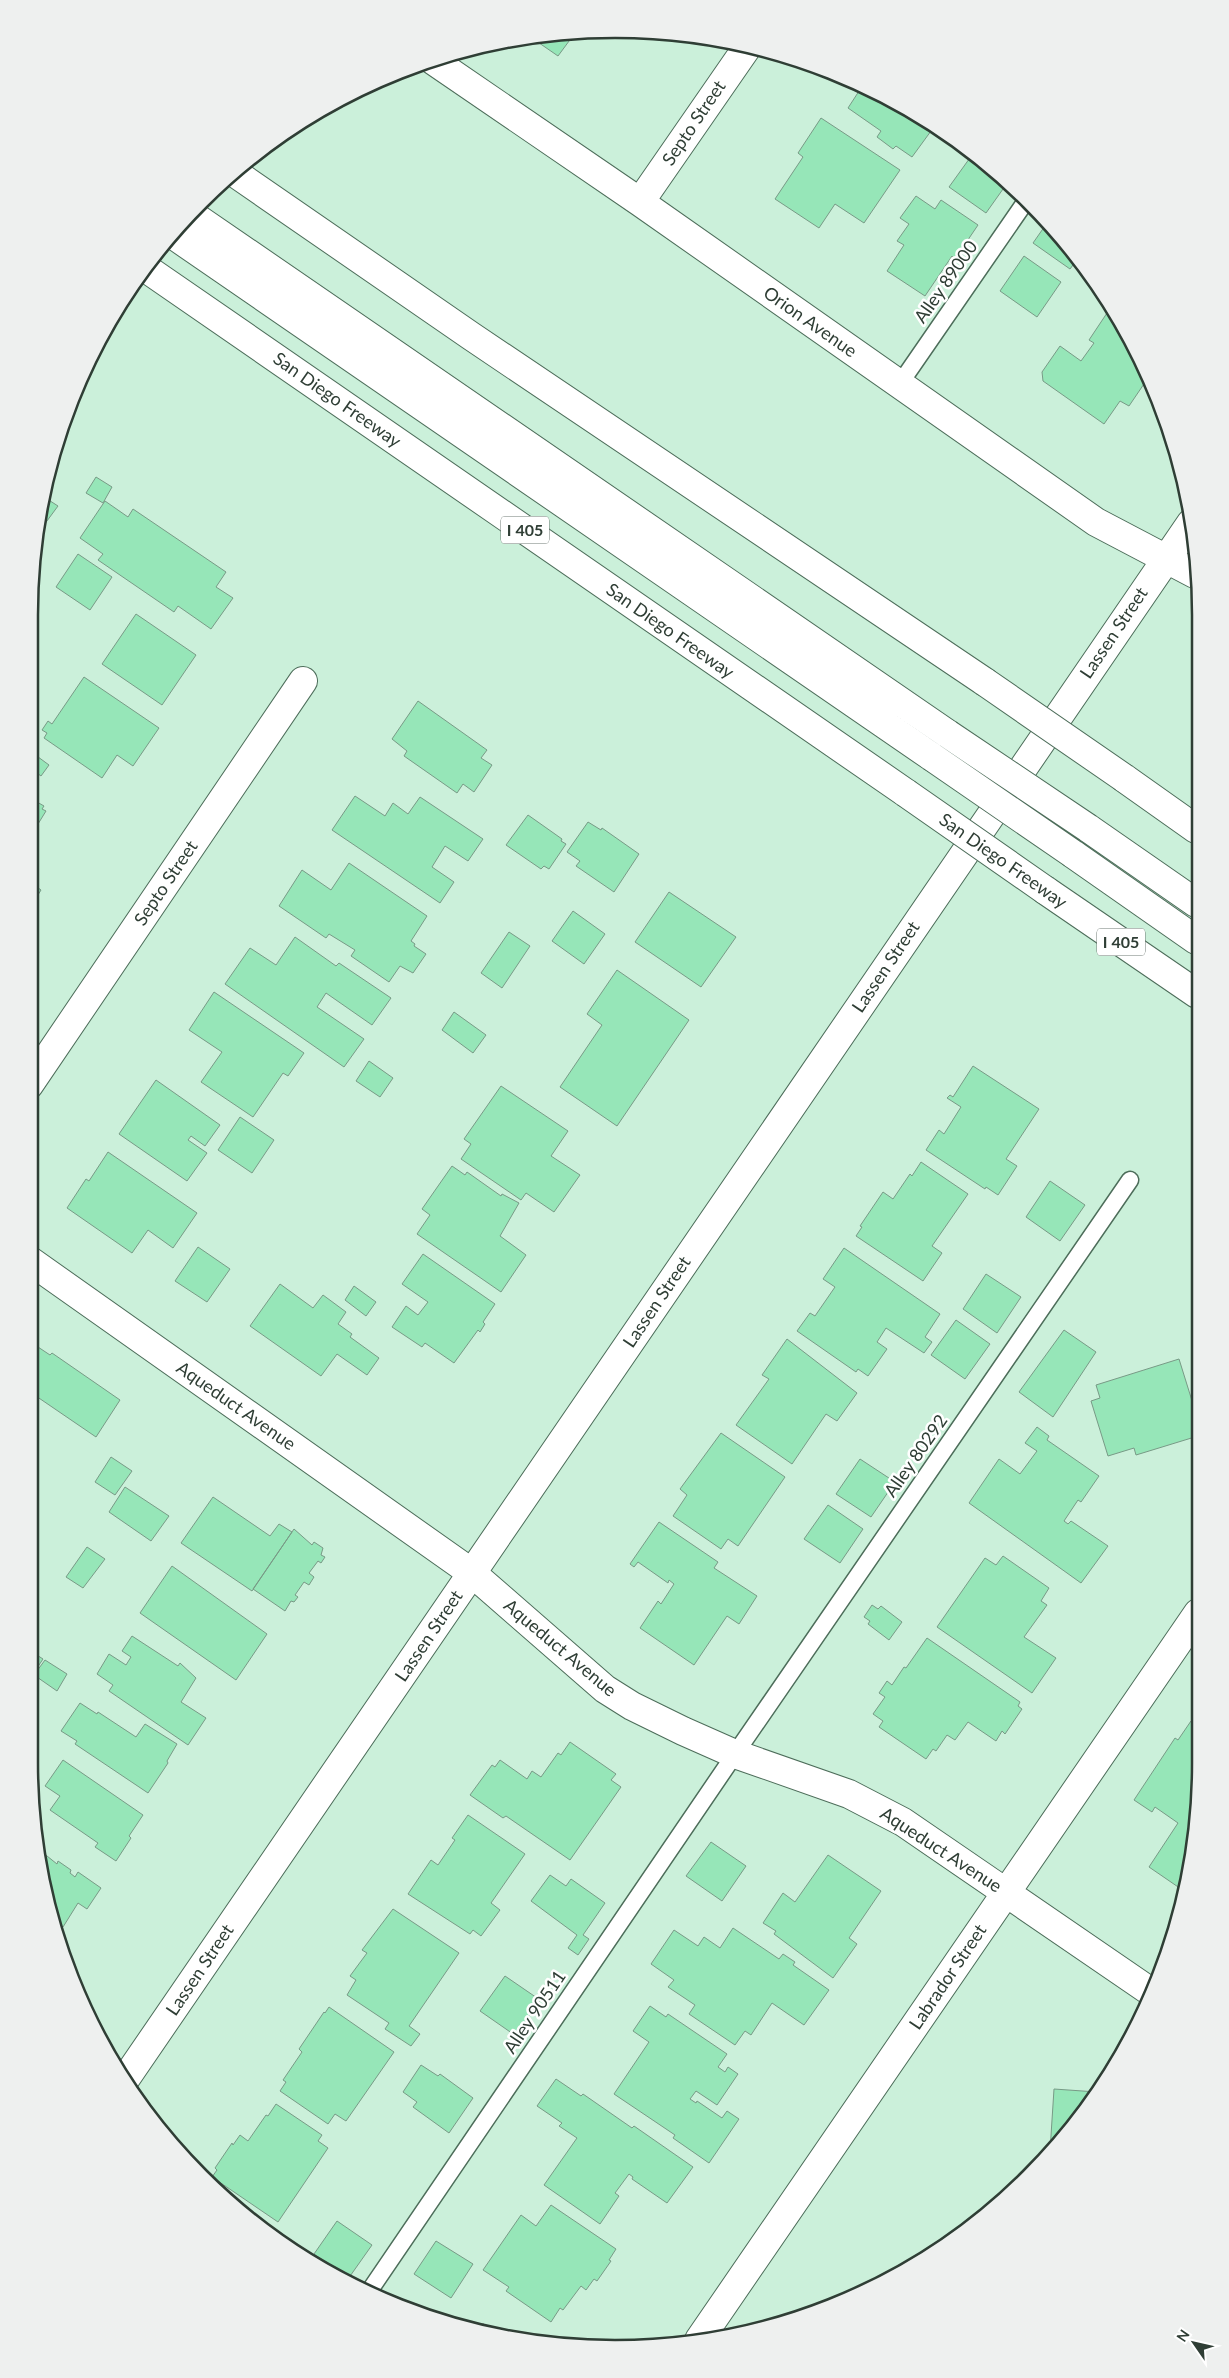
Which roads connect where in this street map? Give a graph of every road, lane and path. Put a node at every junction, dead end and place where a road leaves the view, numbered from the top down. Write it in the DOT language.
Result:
graph roads {
  1 [pos="743,53"];
  2 [pos="439,65"];
  3 [pos="240,176"];
  4 [pos="640,202"];
  5 [pos="1023,206"];
  6 [pos="196,217"];
  7 [pos="178,238"];
  8 [pos="151,272"];
  9 [pos="899,385"];
  10 [pos="1185,531"];
  11 [pos="1166,558"];
  12 [pos="1190,571"];
  13 [pos="303,682"];
  14 [pos="1192,827"];
  15 [pos="1192,900"];
  16 [pos="1192,937"];
  17 [pos="1192,991"];
  18 [pos="38,1073"];
  19 [pos="1130,1180"];
  20 [pos="38,1266"];
  21 [pos="472,1573"];
  22 [pos="1192,1622"];
  23 [pos="734,1754"];
  24 [pos="1006,1892"];
  25 [pos="1146,1988"];
  26 [pos="129,2074"];
  27 [pos="372,2287"];
  28 [pos="703,2333"];
  1 -- 4 [label="main road, Septo Street"];
  2 -- 4 [label="main road, Orion Avenue"];
  3 -- 14 [label="main road, bridge"];
  4 -- 9 [label="main road, Orion Avenue"];
  5 -- 9 [label="lane, Alley 89000"];
  6 -- 15 [label="main road, bridge"];
  7 -- 16 [label="main road, bridge"];
  8 -- 17 [label="main road, San Diego Freeway / I 405, bridge"];
  9 -- 11 [label="main road, Orion Avenue"];
  10 -- 11 [label="main road, Lassen Street"];
  11 -- 12 [label="main road, Orion Avenue"];
  11 -- 21 [label="main road, Lassen Street"];
  13 -- 18 [label="main road, Septo Street"];
  19 -- 23 [label="lane, Alley 80292"];
  20 -- 21 [label="main road, Aqueduct Avenue"];
  21 -- 23 [label="main road, Aqueduct Avenue"];
  21 -- 26 [label="main road, Lassen Street"];
  22 -- 24 [label="main road, Labrador Street"];
  23 -- 24 [label="main road, Aqueduct Avenue"];
  23 -- 27 [label="lane, Alley 90511"];
  24 -- 25 [label="main road, Aqueduct Avenue"];
  24 -- 28 [label="main road, Labrador Street"];
}
